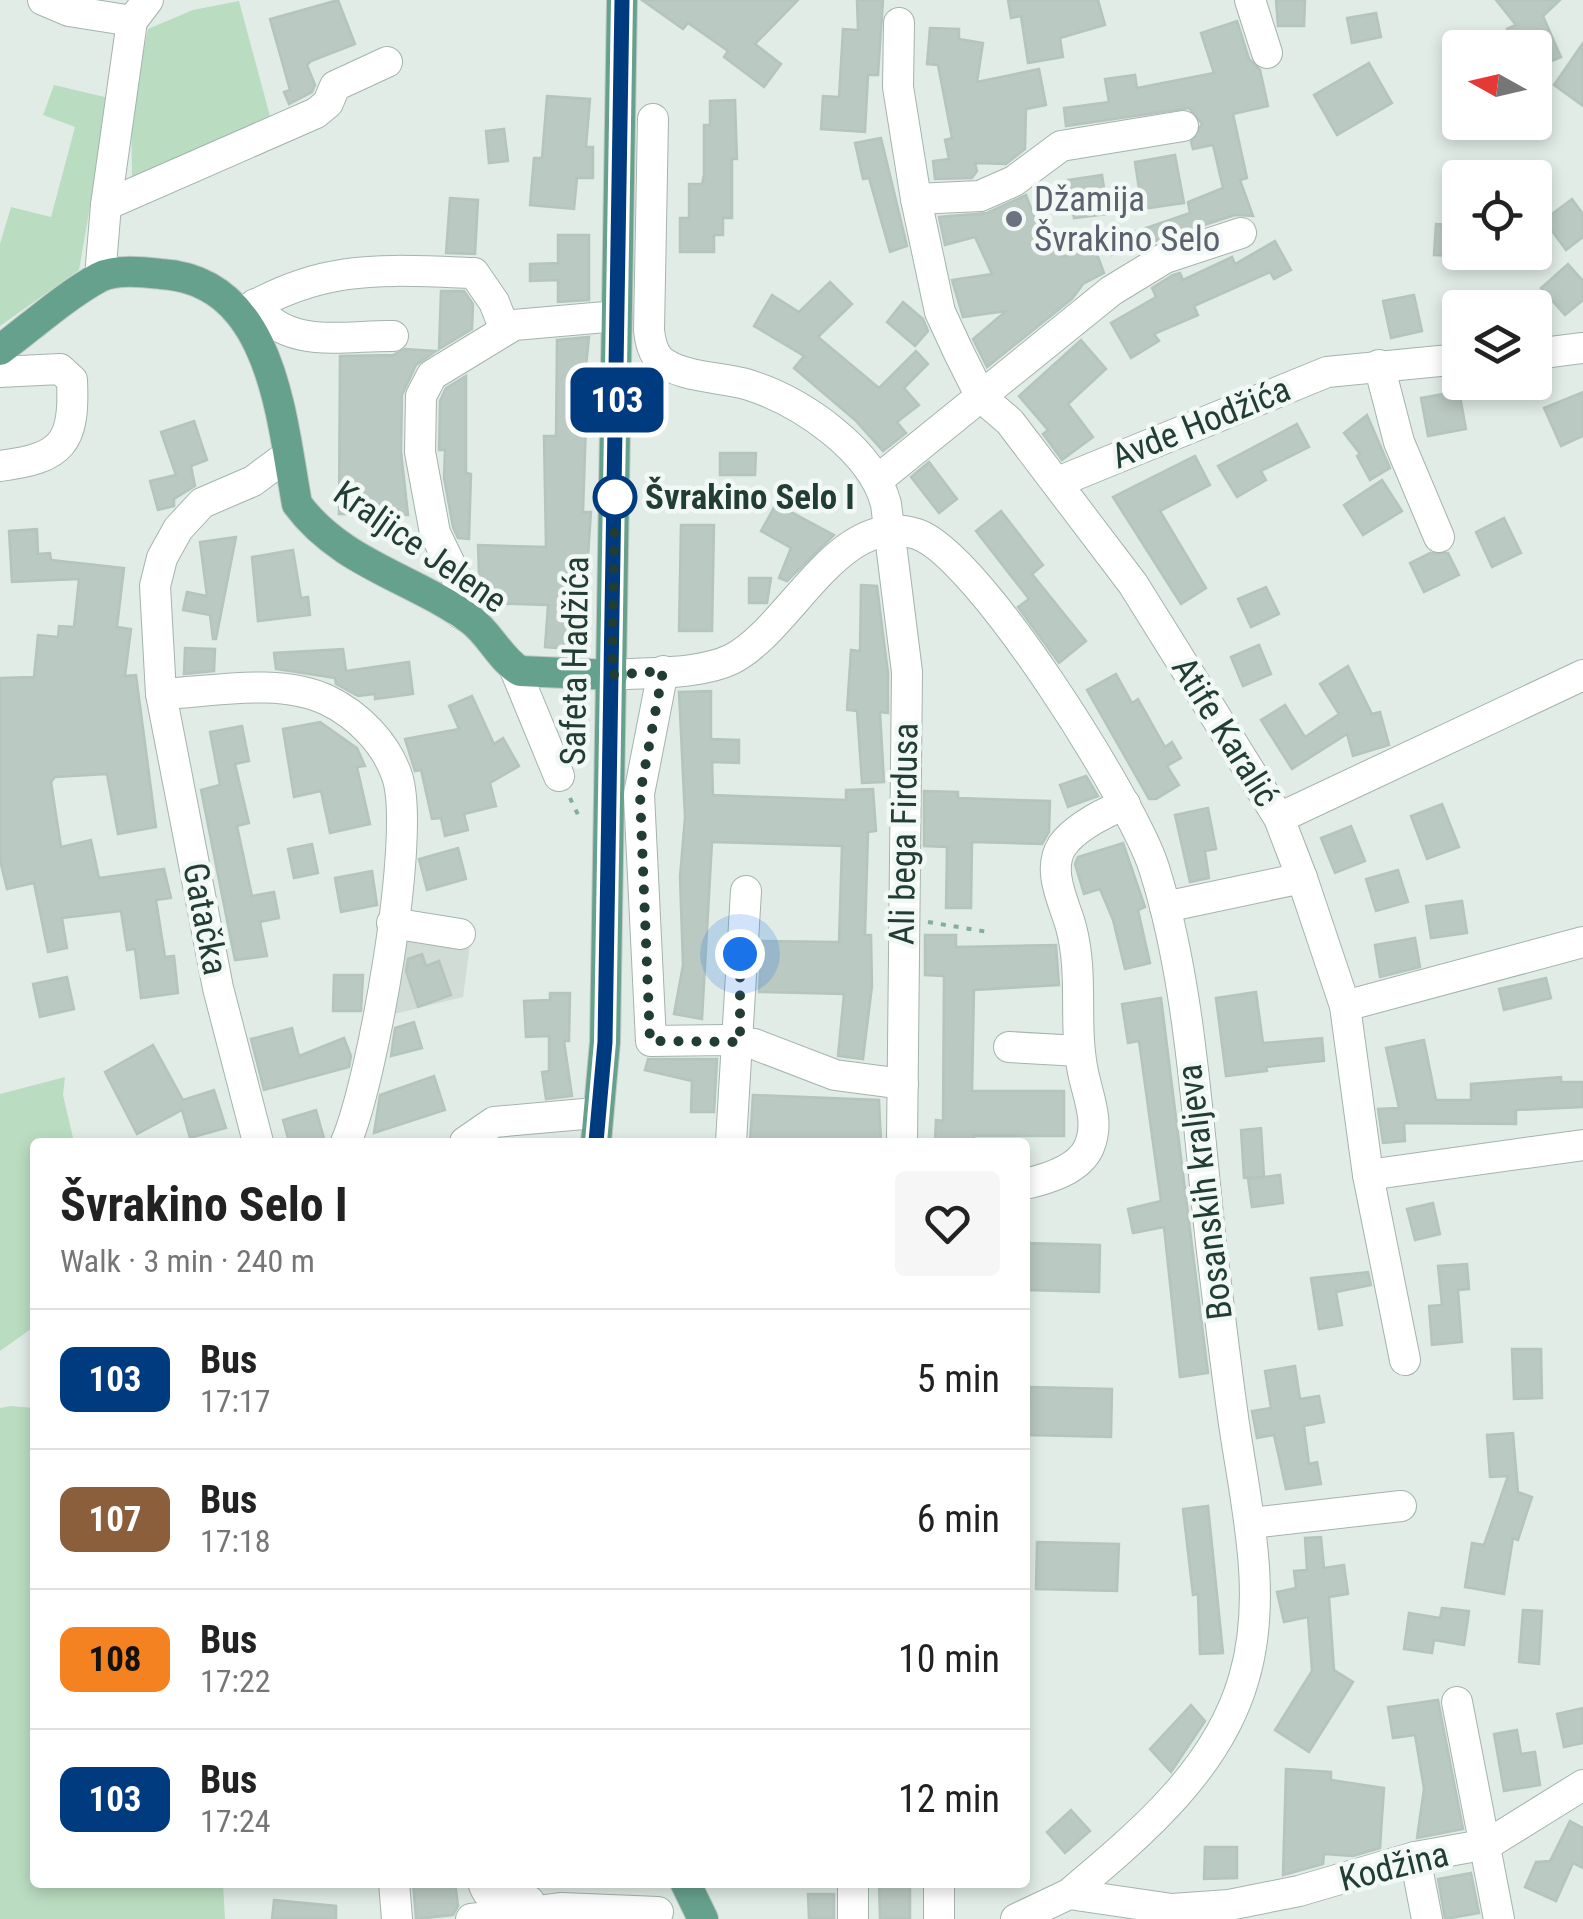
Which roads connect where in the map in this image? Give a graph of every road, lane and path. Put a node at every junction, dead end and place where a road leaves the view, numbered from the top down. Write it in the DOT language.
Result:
graph roads {
  1 [pos="43,0"];
  2 [pos="622,0"];
  3 [pos="1250,0"];
  4 [pos="140,10"];
  5 [pos="899,24"];
  6 [pos="1267,53"];
  7 [pos="386,62"];
  8 [pos="653,119"];
  9 [pos="1183,126"];
  10 [pos="916,199"];
  11 [pos="106,205"];
  12 [pos="1242,233"];
  13 [pos="100,278"];
  14 [pos="248,308"];
  15 [pos="617,316"];
  16 [pos="505,330"];
  17 [pos="393,336"];
  18 [pos="1583,348"];
  19 [pos="0,350"];
  20 [pos="1552,352"];
  21 [pos="1442,360"];
  22 [pos="1379,365"];
  23 [pos="0,372"];
  24 [pos="981,396"];
  25 [pos="288,454"];
  26 [pos="0,466"];
  27 [pos="880,478"];
  28 [pos="1058,482"];
  29 [pos="888,528"];
  30 [pos="1439,537"];
  31 [pos="460,613"];
  32 [pos="514,667"];
  33 [pos="663,671"];
  34 [pos="612,675"];
  35 [pos="1583,676"];
  36 [pos="161,694"];
  37 [pos="559,776"];
  38 [pos="1125,804"];
  39 [pos="1279,818"];
  40 [pos="1302,878"];
  41 [pos="746,892"];
  42 [pos="1164,907"];
  43 [pos="902,918"];
  44 [pos="392,922"];
  45 [pos="988,932"];
  46 [pos="460,934"];
  47 [pos="1583,942"];
  48 [pos="1345,1006"];
  49 [pos="740,1042"];
  50 [pos="1009,1047"];
  51 [pos="1079,1050"];
  52 [pos="903,1084"];
  53 [pos="596,1128"];
  54 [pos="257,1138"];
  55 [pos="347,1138"];
  56 [pos="471,1138"];
  57 [pos="731,1138"];
  58 [pos="902,1138"];
  59 [pos="1583,1145"];
  60 [pos="1368,1176"];
  61 [pos="1030,1182"];
  62 [pos="1406,1360"];
  63 [pos="1400,1506"];
  64 [pos="1252,1523"];
  65 [pos="1457,1702"];
  66 [pos="1583,1786"];
  67 [pos="1488,1844"];
  68 [pos="1416,1858"];
  69 [pos="394,1888"];
  70 [pos="485,1888"];
  71 [pos="675,1888"];
  72 [pos="688,1888"];
  73 [pos="853,1888"];
  74 [pos="939,1888"];
  75 [pos="1069,1894"];
  76 [pos="634,1903"];
  77 [pos="397,1919"];
  78 [pos="471,1919"];
  79 [pos="703,1919"];
  80 [pos="853,1919"];
  81 [pos="938,1919"];
  82 [pos="1016,1919"];
  83 [pos="1428,1919"];
  84 [pos="1499,1919"];
  1 -- 4 [label="street"];
  2 -- 15 [label="main road, Safeta Hadžića"];
  3 -- 6 [label="street"];
  4 -- 11 [label="street"];
  5 -- 10 [label="street"];
  7 -- 11 [label="street"];
  8 -- 27 [label="street"];
  9 -- 10 [label="street"];
  10 -- 24 [label="street"];
  11 -- 13 [label="street"];
  12 -- 24 [label="street"];
  13 -- 14 [label="main road, Kraljice Jelene"];
  13 -- 19 [label="main road"];
  14 -- 16 [label="street"];
  14 -- 17 [label="street"];
  14 -- 25 [label="main road, Kraljice Jelene"];
  15 -- 16 [label="street"];
  15 -- 34 [label="main road, Safeta Hadžića"];
  16 -- 31 [label="street"];
  18 -- 20 [label="street"];
  21 -- 22 [label="street, Avde Hodžića"];
  22 -- 28 [label="street, Avde Hodžića"];
  22 -- 30 [label="street"];
  23 -- 26 [label="street"];
  24 -- 27 [label="street"];
  24 -- 28 [label="street"];
  25 -- 31 [label="main road, Kraljice Jelene"];
  25 -- 36 [label="street, Gatačka"];
  27 -- 29 [label="street, Ali bega Firdusa"];
  28 -- 39 [label="street, Atife Karalić"];
  29 -- 33 [label="street"];
  29 -- 38 [label="street, Bosanskih kraljeva"];
  29 -- 43 [label="street, Ali bega Firdusa"];
  31 -- 32 [label="main road, Kraljice Jelene"];
  32 -- 34 [label="main road, Kraljice Jelene"];
  32 -- 37 [label="street"];
  33 -- 34 [label="street"];
  33 -- 49 [label="street"];
  34 -- 53 [label="main road, Safeta Hadžića"];
  35 -- 39 [label="street"];
  36 -- 44 [label="street"];
  36 -- 54 [label="street, Gatačka"];
  38 -- 42 [label="street, Bosanskih kraljeva"];
  38 -- 51 [label="street"];
  39 -- 40 [label="street, Atife Karalić"];
  40 -- 42 [label="street"];
  40 -- 48 [label="street, Atife Karalić"];
  41 -- 49 [label="street"];
  42 -- 64 [label="street, Bosanskih kraljeva"];
  43 -- 45 [label="path"];
  43 -- 52 [label="street, Ali bega Firdusa"];
  44 -- 46 [label="street"];
  44 -- 55 [label="street"];
  47 -- 48 [label="street"];
  48 -- 60 [label="street, Atife Karalić"];
  49 -- 52 [label="street"];
  49 -- 57 [label="street"];
  50 -- 51 [label="street"];
  51 -- 61 [label="street"];
  52 -- 58 [label="street, Ali bega Firdusa"];
  53 -- 56 [label="street"];
  59 -- 60 [label="street"];
  60 -- 62 [label="street, Atife Karalić"];
  63 -- 64 [label="street"];
  64 -- 75 [label="street, Bosanskih kraljeva"];
  65 -- 67 [label="street"];
  66 -- 67 [label="street, Kodžina"];
  67 -- 68 [label="street, Kodžina"];
  67 -- 84 [label="street"];
  68 -- 75 [label="street, Kodžina"];
  68 -- 83 [label="street"];
  69 -- 77 [label="street"];
  70 -- 76 [label="street"];
  71 -- 76 [label="street"];
  72 -- 79 [label="main road"];
  73 -- 80 [label="street"];
  74 -- 81 [label="street"];
  75 -- 82 [label="street"];
  76 -- 78 [label="street"];
}
